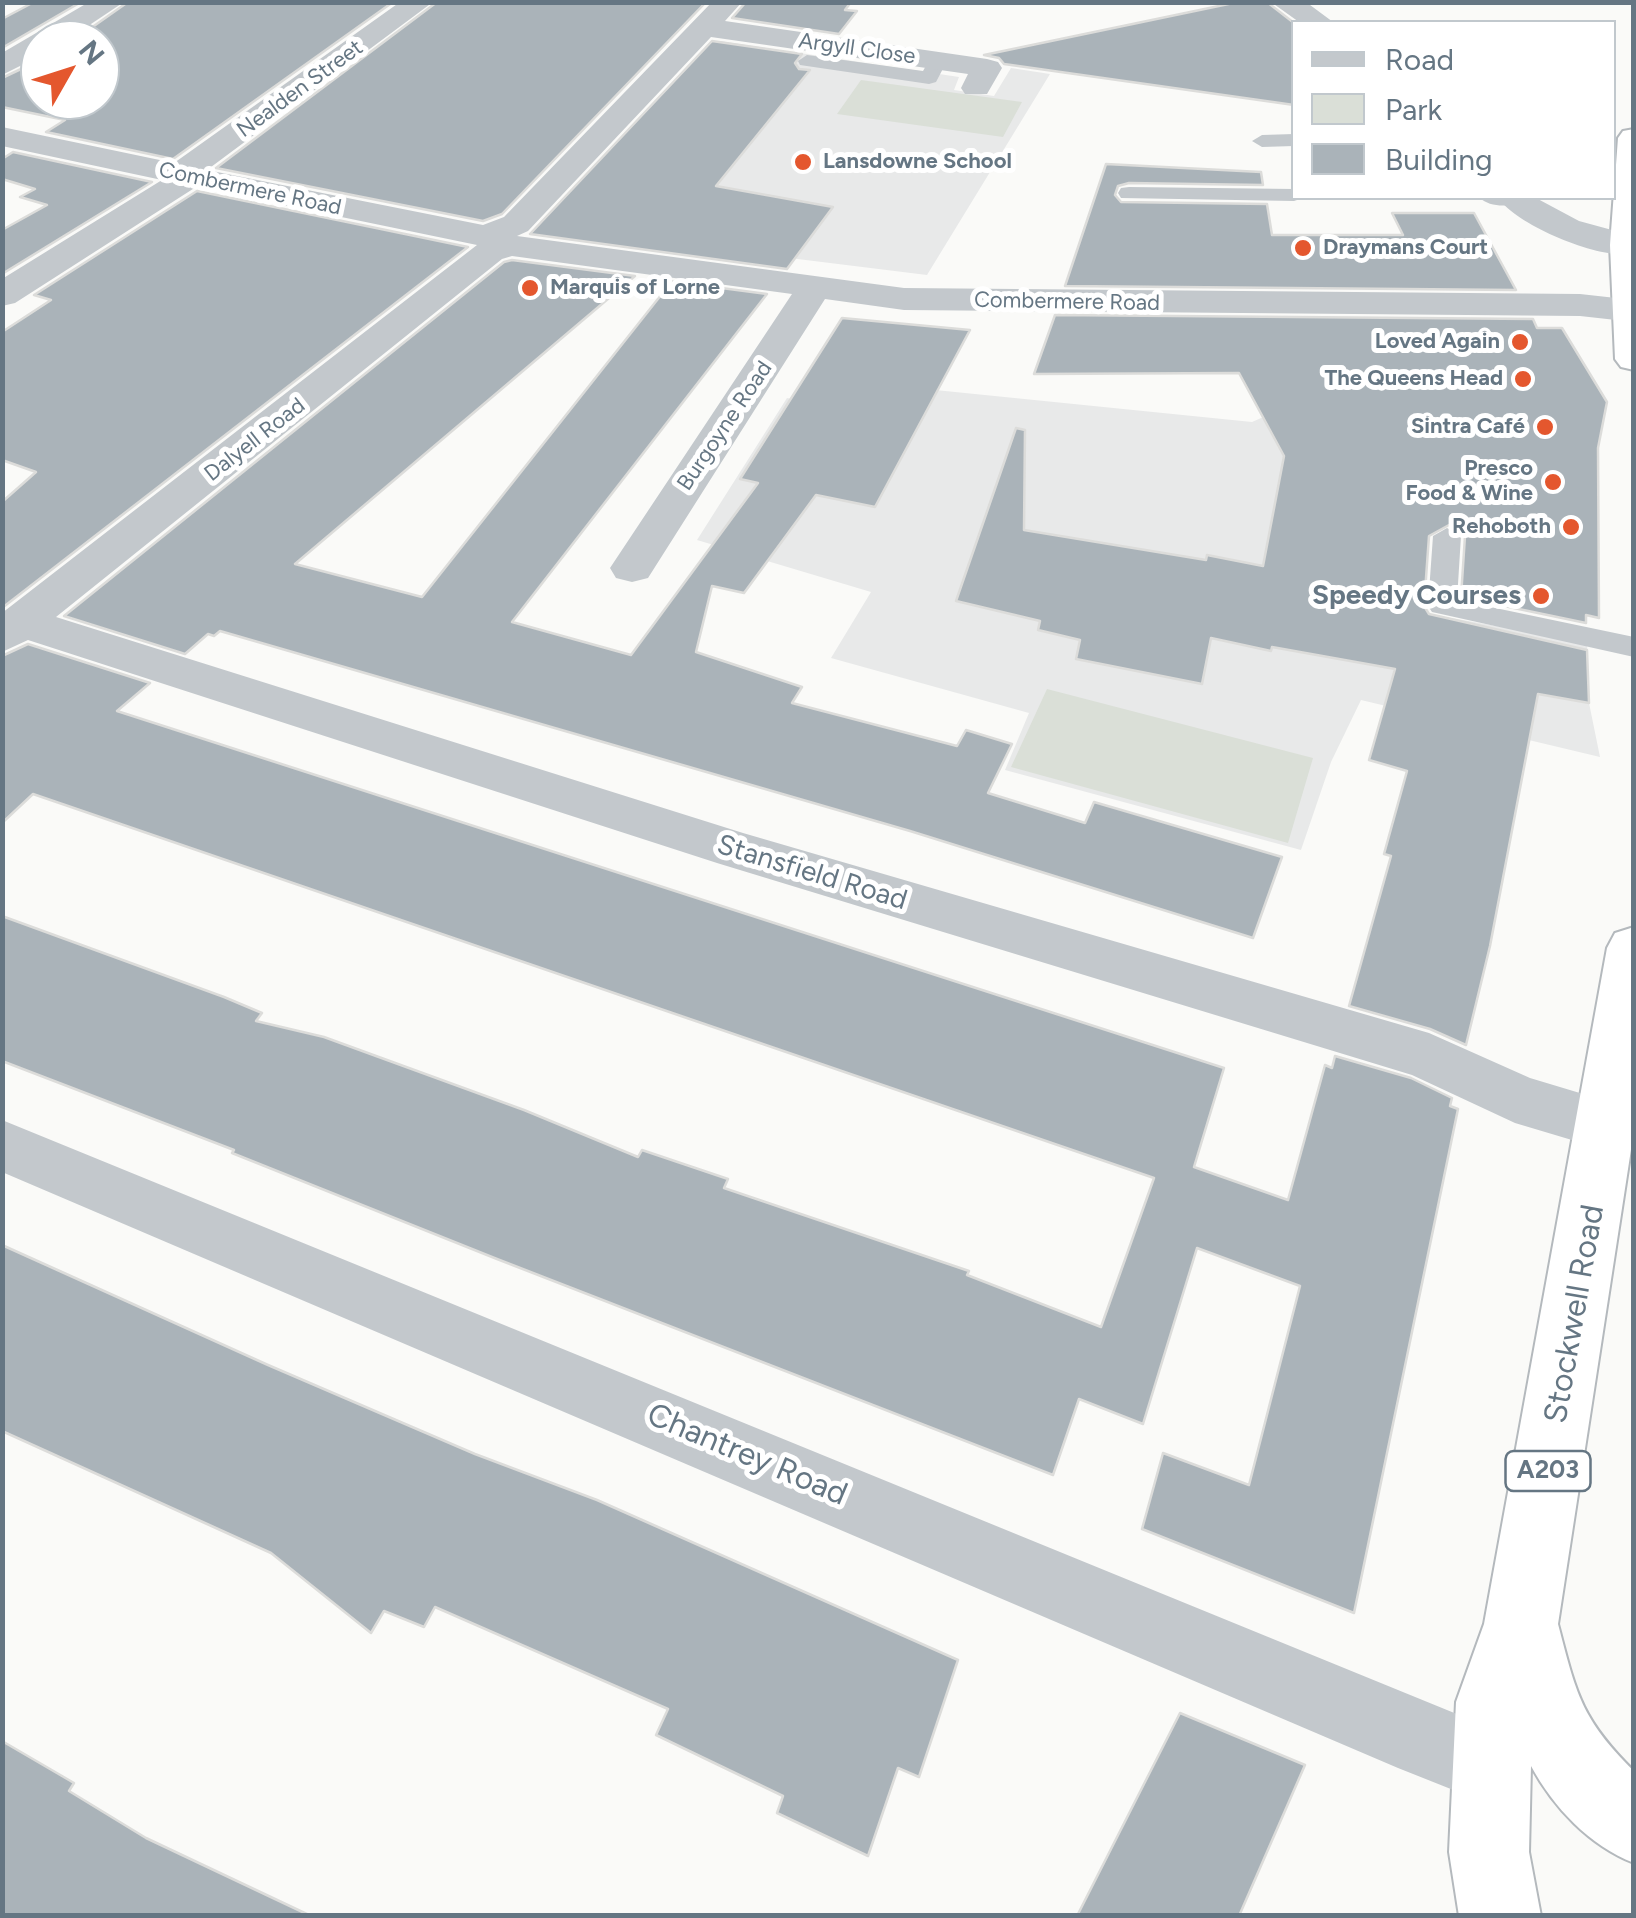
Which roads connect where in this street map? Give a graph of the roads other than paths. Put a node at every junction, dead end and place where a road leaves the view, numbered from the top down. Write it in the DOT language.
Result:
graph roads {
  1 [pos="110,2"];
  2 [pos="419,2"];
  3 [pos="728,2"];
  4 [pos="1285,2"];
  5 [pos="80,20"];
  6 [pos="1316,20"];
  7 [pos="704,27"];
  8 [pos="807,61"];
  9 [pos="938,61"];
  10 [pos="988,69"];
  11 [pos="2,136"];
  12 [pos="1634,138"];
  13 [pos="1291,140"];
  14 [pos="1262,141"];
  15 [pos="186,175"];
  16 [pos="1129,193"];
  17 [pos="1291,195"];
  18 [pos="1517,200"];
  19 [pos="503,239"];
  20 [pos="1627,245"];
  21 [pos="816,285"];
  22 [pos="2,295"];
  23 [pos="1631,311"];
  24 [pos="1634,360"];
  25 [pos="1448,536"];
  26 [pos="632,568"];
  27 [pos="12,630"];
  28 [pos="1634,647"];
  29 [pos="1634,948"];
  30 [pos="1602,1124"];
  31 [pos="2,1145"];
  32 [pos="1521,1624"];
  33 [pos="1491,1766"];
  34 [pos="1634,1824"];
  35 [pos="1500,1916"];
  1 -- 5 [label="street"];
  2 -- 15 [label="street, Nealden Street"];
  3 -- 7 [label="street, Dalyell Road"];
  4 -- 6 [label="street"];
  7 -- 9 [label="street, Argyll Close"];
  7 -- 19 [label="street, Dalyell Road"];
  8 -- 9 [label="lane"];
  9 -- 10 [label="street, Argyll Close"];
  11 -- 15 [label="street, Combermere Road"];
  12 -- 20 [label="highway"];
  13 -- 14 [label="lane"];
  15 -- 19 [label="street, Combermere Road"];
  15 -- 22 [label="street, Nealden Street"];
  16 -- 17 [label="lane"];
  18 -- 20 [label="street"];
  19 -- 21 [label="street, Combermere Road"];
  19 -- 27 [label="street, Dalyell Road"];
  20 -- 23 [label="highway"];
  21 -- 23 [label="street, Combermere Road"];
  21 -- 26 [label="street, Burgoyne Road"];
  23 -- 24 [label="highway"];
  25 -- 28 [label="lane"];
  27 -- 30 [label="street, Stansfield Road"];
  29 -- 30 [label="highway, Stockwell Road / A203"];
  30 -- 32 [label="highway, Stockwell Road / A203"];
  31 -- 33 [label="street, Chantrey Road"];
  32 -- 33 [label="highway, Stockwell Road / A203"];
  32 -- 34 [label="highway, A203"];
  33 -- 35 [label="highway, Stockwell Road / A203"];
}
